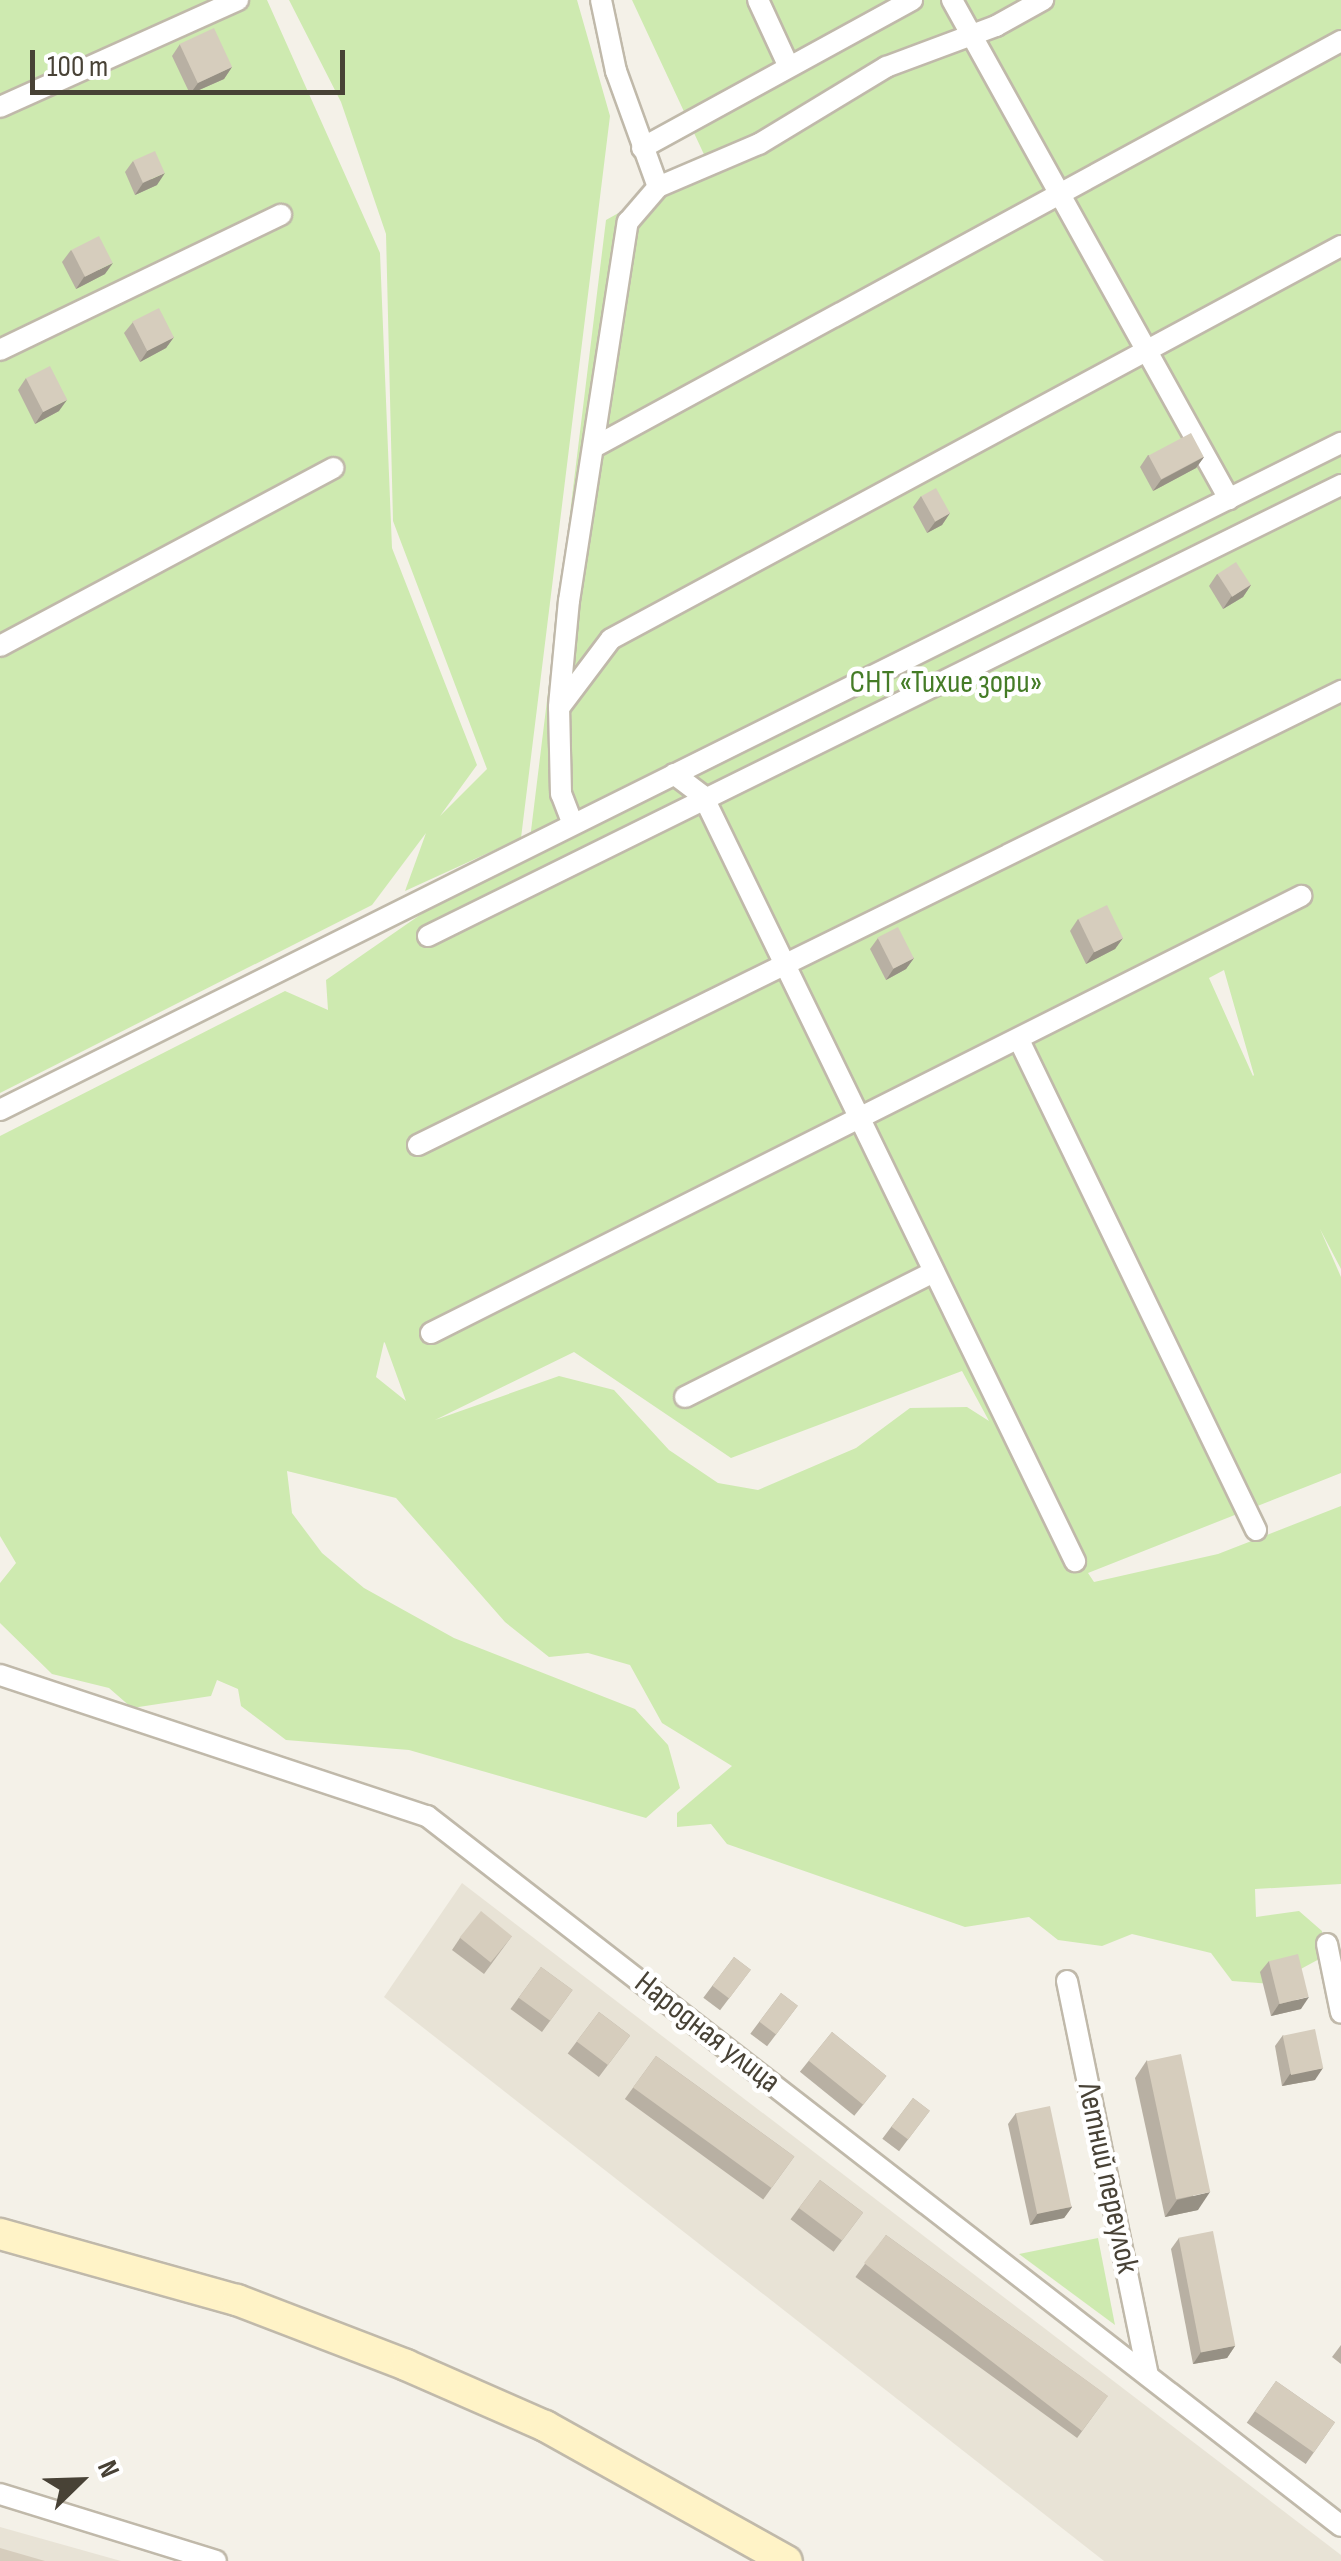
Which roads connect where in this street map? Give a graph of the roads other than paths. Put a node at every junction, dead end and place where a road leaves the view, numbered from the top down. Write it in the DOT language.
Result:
graph roads {
  1 [pos="238,0"];
  2 [pos="601,0"];
  3 [pos="758,0"];
  4 [pos="912,0"];
  5 [pos="952,0"];
  6 [pos="1043,0"];
  7 [pos="969,34"];
  8 [pos="1341,41"];
  9 [pos="788,64"];
  10 [pos="0,107"];
  11 [pos="642,148"];
  12 [pos="658,186"];
  13 [pos="1060,192"];
  14 [pos="281,215"];
  15 [pos="1341,246"];
  16 [pos="1146,346"];
  17 [pos="0,350"];
  18 [pos="1341,442"];
  19 [pos="596,446"];
  20 [pos="334,468"];
  21 [pos="1341,485"];
  22 [pos="1229,500"];
  23 [pos="0,646"];
  24 [pos="1341,690"];
  25 [pos="559,708"];
  26 [pos="674,774"];
  27 [pos="703,796"];
  28 [pos="572,822"];
  29 [pos="1301,896"];
  30 [pos="428,936"];
  31 [pos="781,965"];
  32 [pos="1020,1042"];
  33 [pos="0,1110"];
  34 [pos="856,1118"];
  35 [pos="418,1146"];
  36 [pos="932,1272"];
  37 [pos="431,1333"];
  38 [pos="685,1397"];
  39 [pos="1256,1530"];
  40 [pos="1075,1561"];
  41 [pos="0,1675"];
  42 [pos="1327,1944"];
  43 [pos="1067,1981"];
  44 [pos="1341,2014"];
  45 [pos="0,2234"];
  46 [pos="1148,2376"];
  47 [pos="0,2494"];
  48 [pos="1341,2526"];
  49 [pos="216,2561"];
  50 [pos="787,2561"];
  1 -- 10 [label="street"];
  2 -- 11 [label="street"];
  3 -- 9 [label="street"];
  4 -- 9 [label="street"];
  5 -- 7 [label="street"];
  6 -- 7 [label="street"];
  7 -- 12 [label="street"];
  7 -- 13 [label="street"];
  8 -- 13 [label="street"];
  9 -- 11 [label="street"];
  11 -- 12 [label="street"];
  12 -- 19 [label="street"];
  13 -- 16 [label="street"];
  13 -- 19 [label="street"];
  14 -- 17 [label="street"];
  15 -- 16 [label="street"];
  16 -- 22 [label="street"];
  16 -- 25 [label="street"];
  18 -- 22 [label="street"];
  19 -- 25 [label="street"];
  20 -- 23 [label="street"];
  21 -- 27 [label="street"];
  22 -- 26 [label="street"];
  24 -- 31 [label="street"];
  25 -- 28 [label="street"];
  26 -- 27 [label="street"];
  26 -- 28 [label="street"];
  27 -- 30 [label="street"];
  27 -- 31 [label="street"];
  28 -- 33 [label="street"];
  29 -- 32 [label="street"];
  31 -- 34 [label="street"];
  31 -- 35 [label="street"];
  32 -- 34 [label="street"];
  32 -- 39 [label="street"];
  34 -- 36 [label="street"];
  34 -- 37 [label="street"];
  36 -- 38 [label="street"];
  36 -- 40 [label="street"];
  41 -- 46 [label="street, Народная улица"];
  42 -- 44 [label="street"];
  43 -- 46 [label="street, Летний переулок"];
  45 -- 50 [label="main road"];
  46 -- 48 [label="street, Народная улица"];
  47 -- 49 [label="street"];
}
